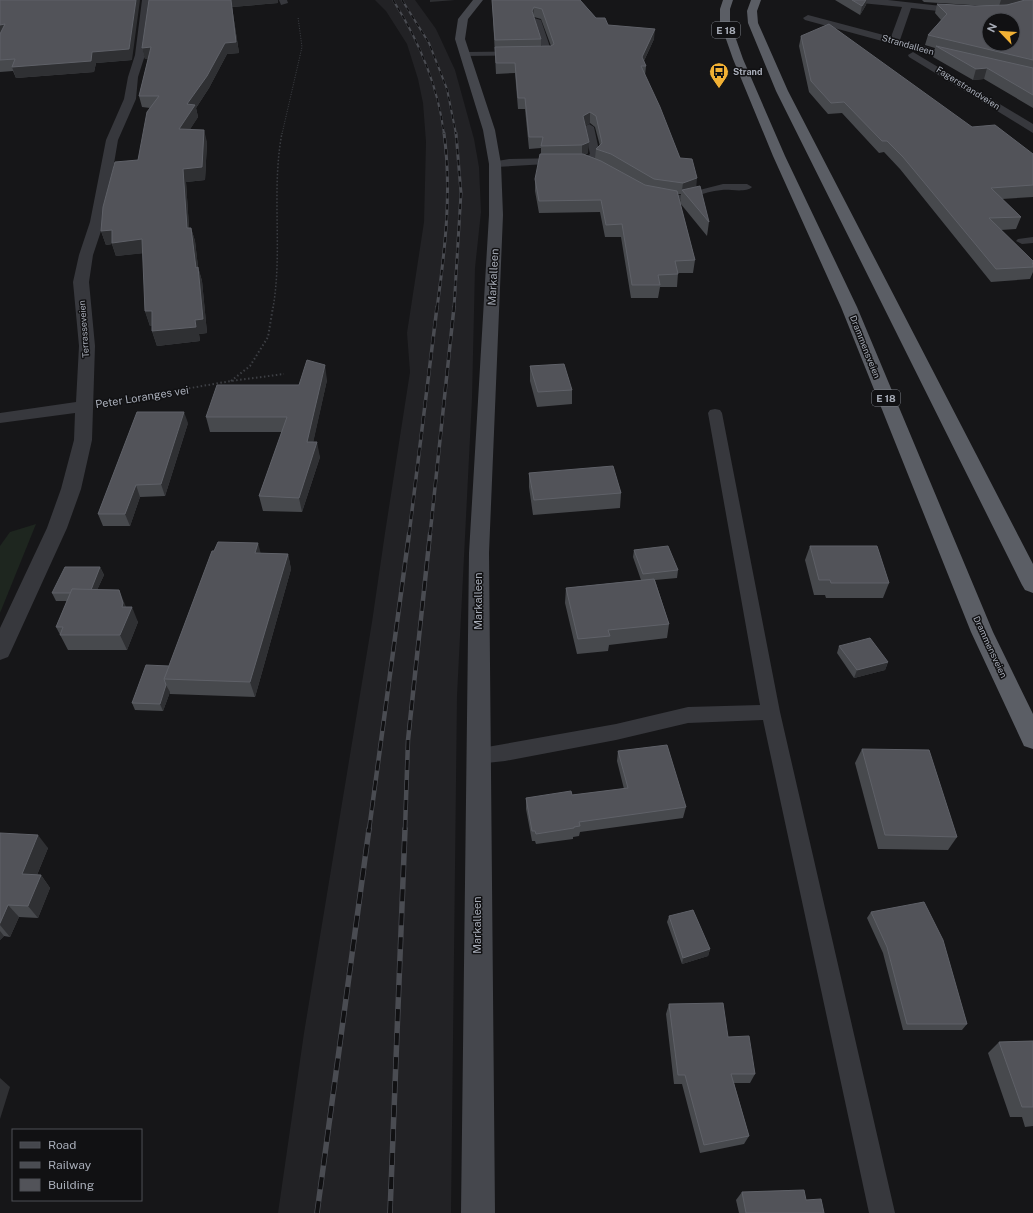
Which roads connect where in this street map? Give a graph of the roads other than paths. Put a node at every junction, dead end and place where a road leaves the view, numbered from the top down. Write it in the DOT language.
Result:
graph roads {
  1 [pos="147,0"];
  2 [pos="478,0"];
  3 [pos="728,0"];
  4 [pos="756,0"];
  5 [pos="861,0"];
  6 [pos="907,6"];
  7 [pos="974,11"];
  8 [pos="808,18"];
  9 [pos="537,20"];
  10 [pos="895,41"];
  11 [pos="464,54"];
  12 [pos="972,62"];
  13 [pos="589,127"];
  14 [pos="1033,128"];
  15 [pos="577,161"];
  16 [pos="495,164"];
  17 [pos="598,167"];
  18 [pos="747,187"];
  19 [pos="649,194"];
  20 [pos="84,406"];
  21 [pos="715,413"];
  22 [pos="0,418"];
  23 [pos="1033,585"];
  24 [pos="0,651"];
  25 [pos="771,712"];
  26 [pos="1033,739"];
  27 [pos="477,756"];
  28 [pos="478,1213"];
  29 [pos="882,1213"];
  1 -- 20 [label="street, Terrasseveien"];
  2 -- 11 [label="main road, Markalleen"];
  3 -- 26 [label="highway, Drammensveien / E 18"];
  4 -- 23 [label="highway, E 18"];
  5 -- 6 [label="street"];
  6 -- 7 [label="street"];
  6 -- 10 [label="street"];
  8 -- 10 [label="street, Strandalleen"];
  9 -- 11 [label="lane"];
  10 -- 12 [label="street, Strandalleen"];
  10 -- 14 [label="street, Fagerstrandveien"];
  11 -- 16 [label="main road, Markalleen"];
  13 -- 15 [label="lane"];
  15 -- 16 [label="lane"];
  15 -- 17 [label="lane"];
  16 -- 27 [label="main road, Markalleen"];
  18 -- 19 [label="lane"];
  20 -- 22 [label="street, Peter Loranges vei"];
  20 -- 24 [label="street, Terrasseveien"];
  21 -- 25 [label="lane"];
  25 -- 27 [label="lane"];
  25 -- 29 [label="lane"];
  27 -- 28 [label="main road, Markalleen"];
}
